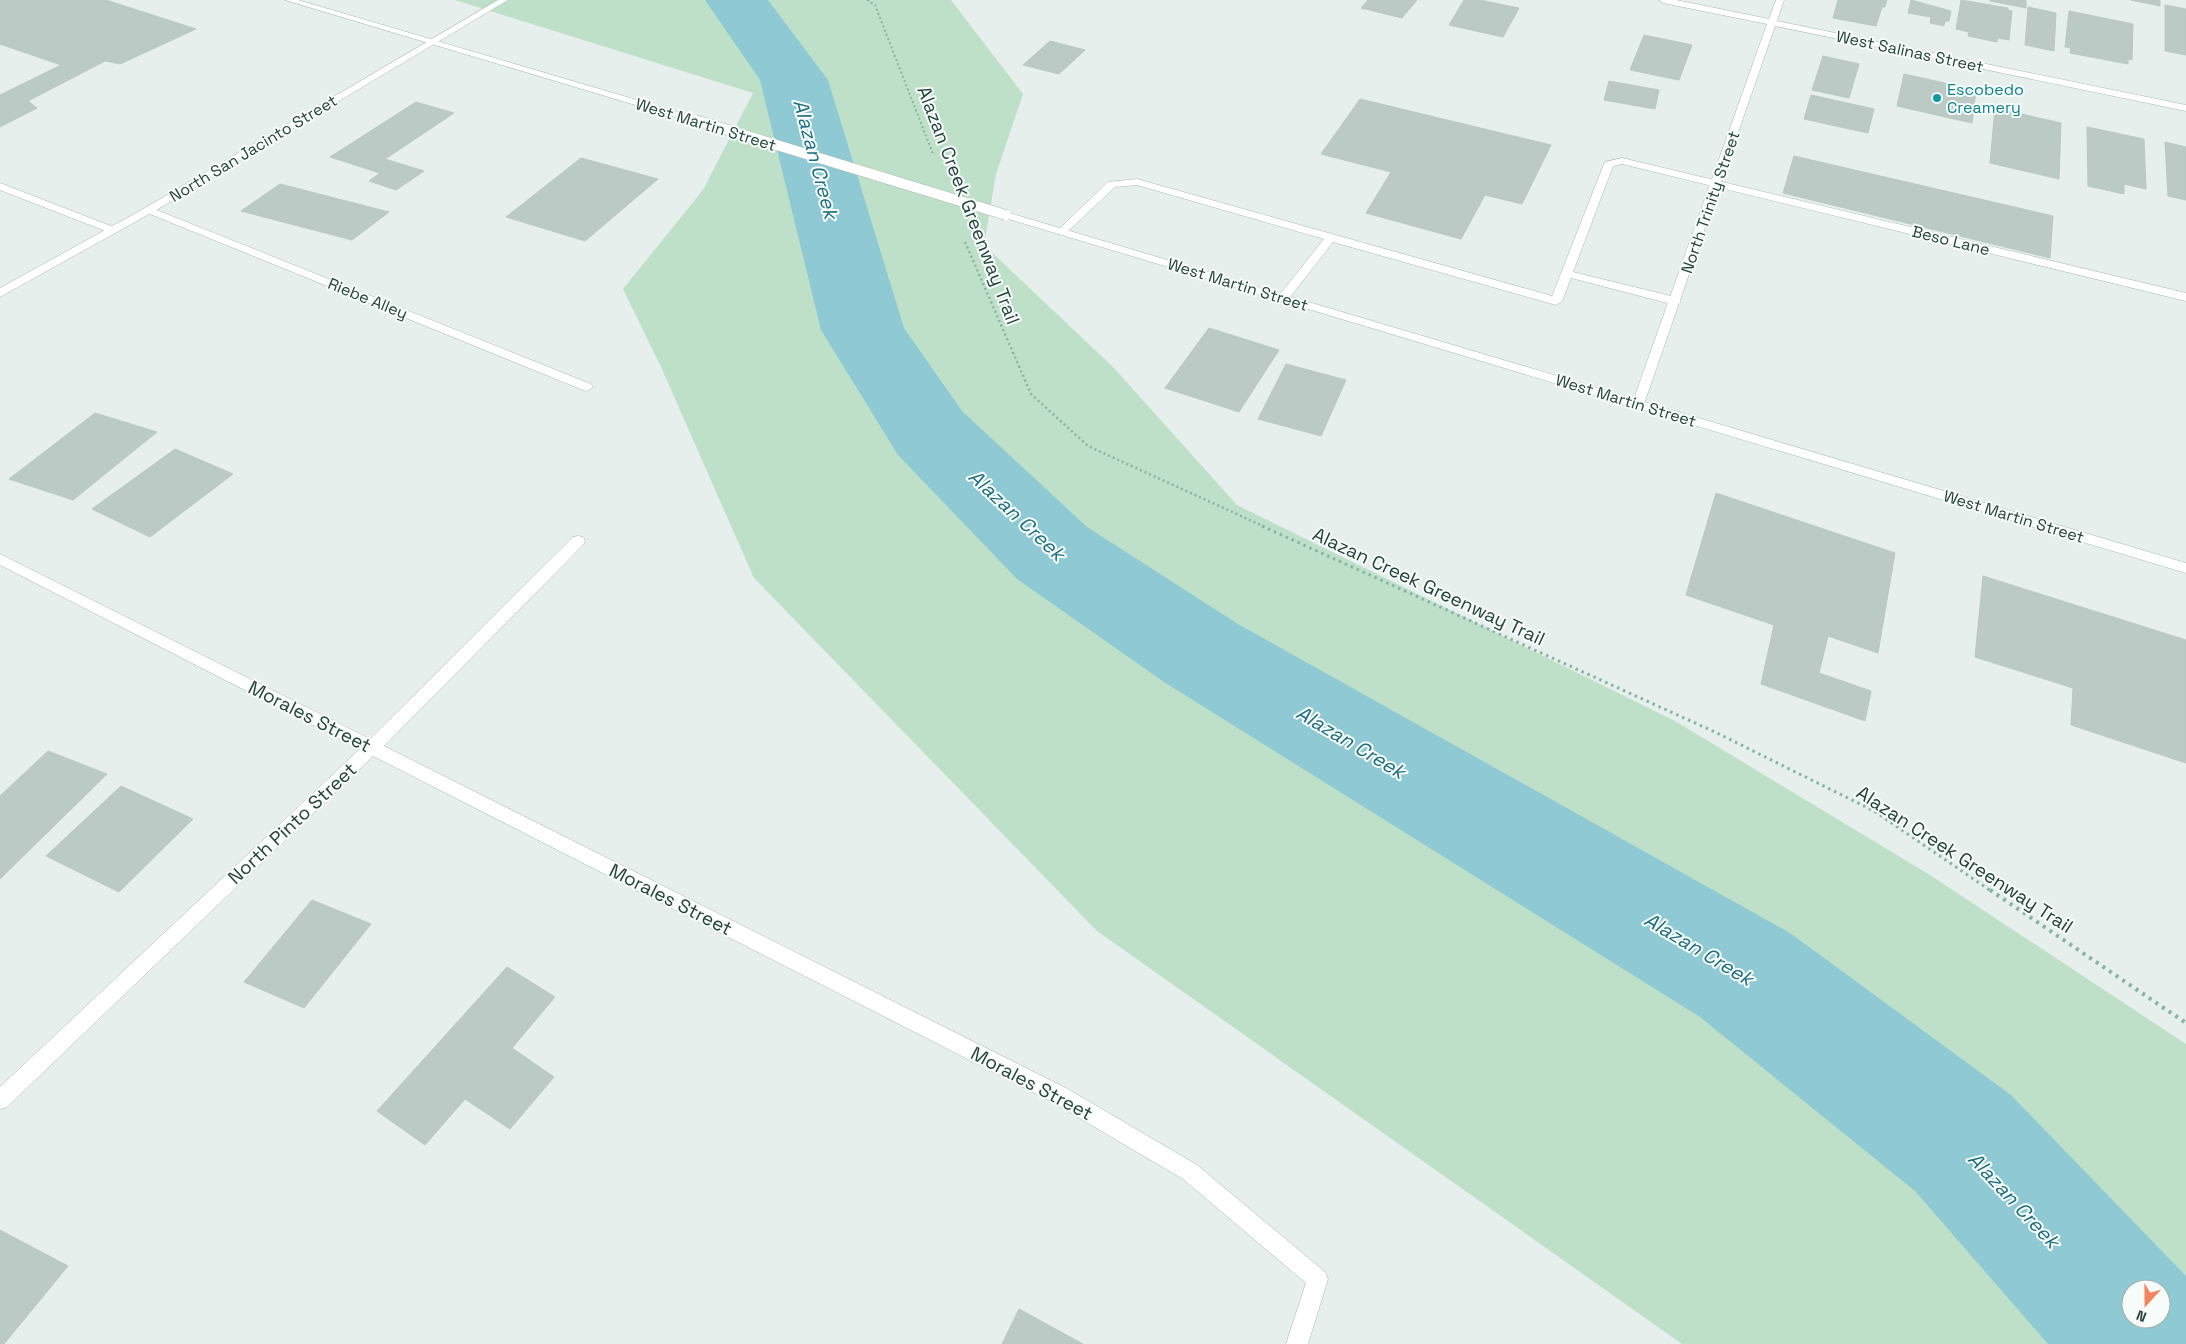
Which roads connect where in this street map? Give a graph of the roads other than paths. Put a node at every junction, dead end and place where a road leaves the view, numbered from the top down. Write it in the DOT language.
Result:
graph roads {
  1 [pos="290,0"];
  2 [pos="504,0"];
  3 [pos="1663,0"];
  4 [pos="1780,0"];
  5 [pos="1772,23"];
  6 [pos="433,42"];
  7 [pos="2186,108"];
  8 [pos="1717,183"];
  9 [pos="0,186"];
  10 [pos="149,210"];
  11 [pos="112,230"];
  12 [pos="1061,232"];
  13 [pos="1331,238"];
  14 [pos="1567,274"];
  15 [pos="0,293"];
  16 [pos="2186,297"];
  17 [pos="1283,298"];
  18 [pos="1675,302"];
  19 [pos="587,387"];
  20 [pos="1638,404"];
  21 [pos="578,542"];
  22 [pos="0,559"];
  23 [pos="2186,568"];
  24 [pos="372,748"];
  25 [pos="0,1100"];
  26 [pos="1297,1344"];
  1 -- 6 [label="street, West Martin Street"];
  2 -- 6 [label="street, North San Jacinto Street"];
  3 -- 5 [label="street, West Salinas Street"];
  4 -- 5 [label="street, North Trinity Street"];
  5 -- 7 [label="street, West Salinas Street"];
  5 -- 8 [label="street, North Trinity Street"];
  6 -- 10 [label="street, North San Jacinto Street"];
  6 -- 12 [label="street, West Martin Street, bridge"];
  8 -- 14 [label="street, Beso Lane"];
  8 -- 16 [label="street, Beso Lane"];
  8 -- 18 [label="street, North Trinity Street"];
  9 -- 11 [label="street"];
  10 -- 11 [label="street, North San Jacinto Street"];
  10 -- 19 [label="street, Riebe Alley"];
  11 -- 15 [label="street, North San Jacinto Street"];
  12 -- 13 [label="street"];
  12 -- 17 [label="street, West Martin Street"];
  13 -- 14 [label="street"];
  13 -- 17 [label="street"];
  14 -- 18 [label="street"];
  17 -- 20 [label="street, West Martin Street"];
  18 -- 20 [label="street, North Trinity Street"];
  20 -- 23 [label="street, West Martin Street"];
  21 -- 24 [label="street, North Pinto Street"];
  22 -- 24 [label="street, Morales Street"];
  24 -- 25 [label="street, North Pinto Street"];
  24 -- 26 [label="street, Morales Street"];
}
